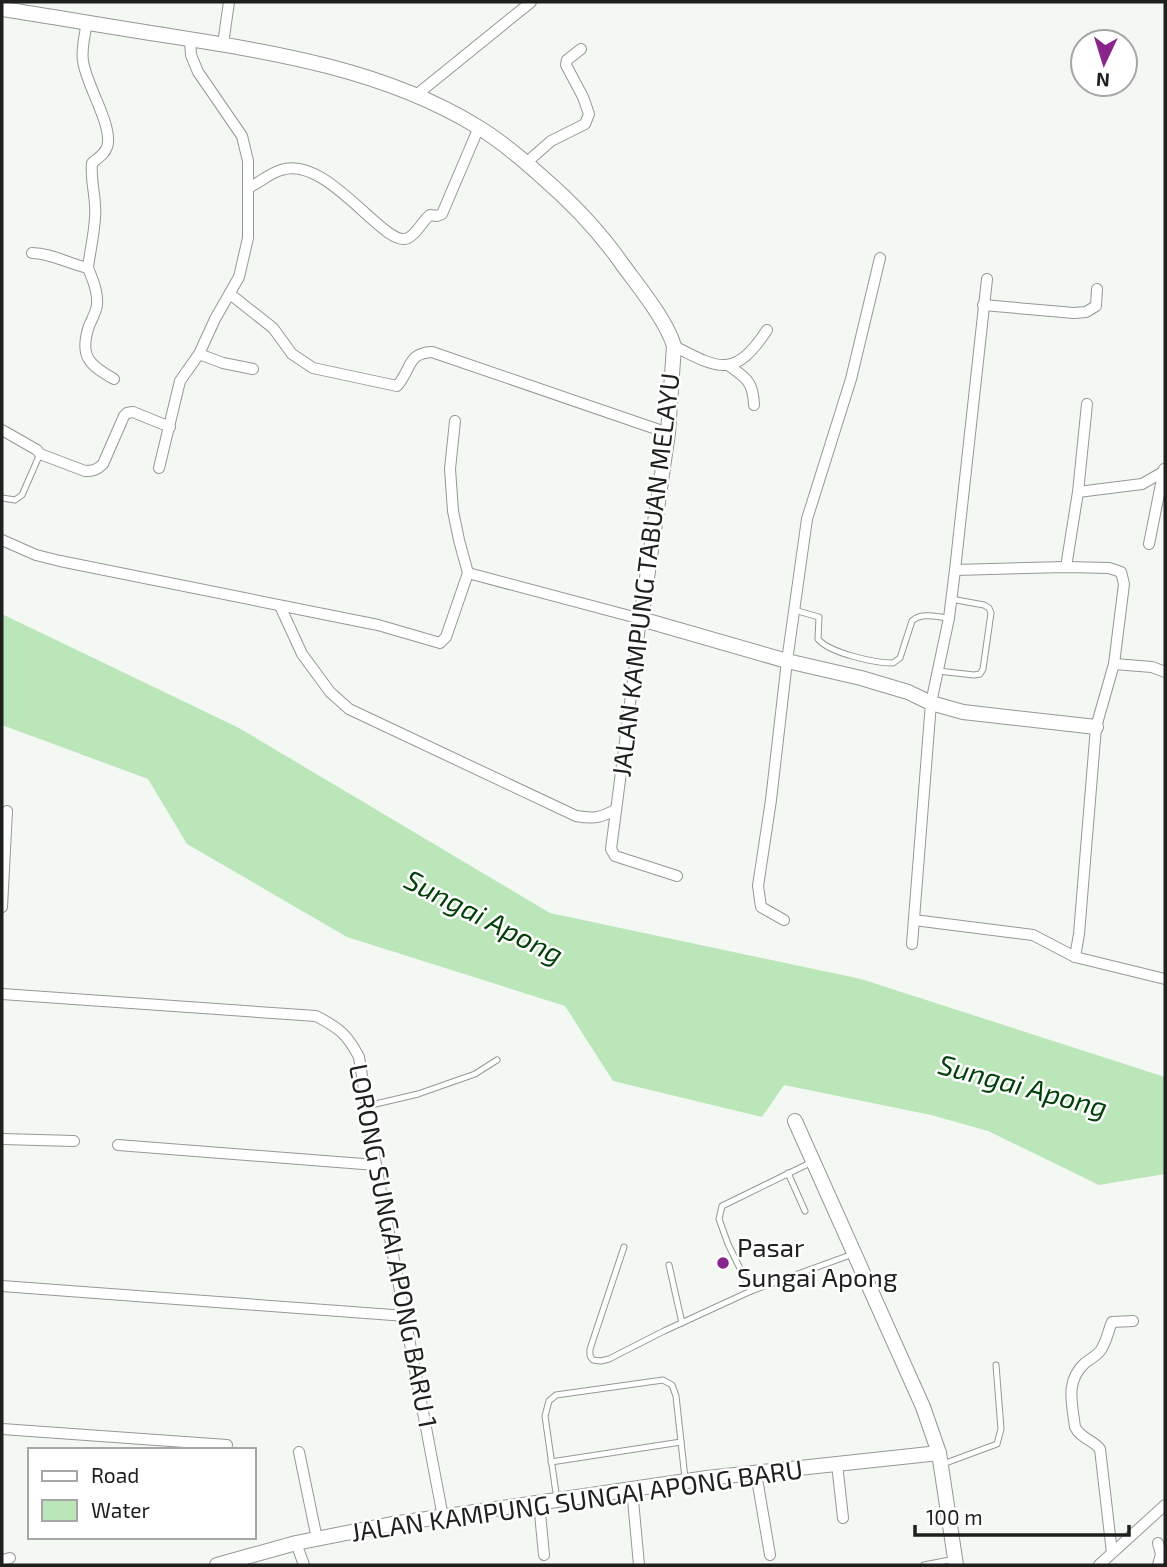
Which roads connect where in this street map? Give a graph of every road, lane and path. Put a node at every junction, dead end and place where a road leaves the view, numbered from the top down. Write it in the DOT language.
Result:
graph roads {
  1 [pos="229,2"];
  2 [pos="531,2"];
  3 [pos="2,9"];
  4 [pos="87,22"];
  5 [pos="190,39"];
  6 [pos="223,44"];
  7 [pos="581,49"];
  8 [pos="415,96"];
  9 [pos="480,127"];
  10 [pos="526,163"];
  11 [pos="248,188"];
  12 [pos="32,253"];
  13 [pos="880,258"];
  14 [pos="89,268"];
  15 [pos="986,279"];
  16 [pos="1097,289"];
  17 [pos="230,294"];
  18 [pos="983,305"];
  19 [pos="767,330"];
  20 [pos="674,346"];
  21 [pos="199,354"];
  22 [pos="728,365"];
  23 [pos="253,369"];
  24 [pos="114,379"];
  25 [pos="1087,404"];
  26 [pos="754,405"];
  27 [pos="455,421"];
  28 [pos="170,427"];
  29 [pos="2,430"];
  30 [pos="668,433"];
  31 [pos="40,454"];
  32 [pos="159,468"];
  33 [pos="1164,469"];
  34 [pos="1079,492"];
  35 [pos="2,498"];
  36 [pos="2,540"];
  37 [pos="1149,544"];
  38 [pos="1066,567"];
  39 [pos="955,570"];
  40 [pos="468,573"];
  41 [pos="951,599"];
  42 [pos="280,606"];
  43 [pos="794,610"];
  44 [pos="949,618"];
  45 [pos="641,619"];
  46 [pos="864,659"];
  47 [pos="787,661"];
  48 [pos="1114,664"];
  49 [pos="939,671"];
  50 [pos="1165,672"];
  51 [pos="861,678"];
  52 [pos="931,703"];
  53 [pos="1096,727"];
  54 [pos="615,810"];
  55 [pos="7,811"];
  56 [pos="3,855"];
  57 [pos="677,876"];
  58 [pos="2,907"];
  59 [pos="784,920"];
  60 [pos="914,920"];
  61 [pos="912,944"];
  62 [pos="1075,957"];
  63 [pos="1165,979"];
  64 [pos="2,994"];
  65 [pos="497,1060"];
  66 [pos="367,1107"];
  67 [pos="794,1121"];
  68 [pos="2,1139"];
  69 [pos="74,1141"];
  70 [pos="118,1145"];
  71 [pos="813,1162"];
  72 [pos="376,1165"];
  73 [pos="788,1173"];
  74 [pos="805,1211"];
  75 [pos="624,1247"];
  76 [pos="854,1254"];
  77 [pos="669,1265"];
  78 [pos="2,1286"];
  79 [pos="751,1291"];
  80 [pos="406,1316"];
  81 [pos="1133,1321"];
  82 [pos="682,1323"];
  83 [pos="996,1365"];
  84 [pos="2,1429"];
  85 [pos="681,1442"];
  86 [pos="227,1445"];
  87 [pos="299,1452"];
  88 [pos="940,1459"];
  89 [pos="551,1462"];
  90 [pos="837,1464"];
  91 [pos="756,1473"];
  92 [pos="685,1481"];
  93 [pos="632,1489"];
  94 [pos="557,1500"];
  95 [pos="539,1503"];
  96 [pos="1165,1505"];
  97 [pos="443,1517"];
  98 [pos="843,1518"];
  99 [pos="317,1539"];
  100 [pos="296,1543"];
  101 [pos="1158,1543"];
  102 [pos="1112,1553"];
  103 [pos="544,1555"];
  104 [pos="770,1555"];
  105 [pos="955,1562"];
  106 [pos="217,1565"];
  107 [pos="304,1565"];
  108 [pos="639,1565"];
  109 [pos="924,1565"];
  110 [pos="1099,1565"];
  111 [pos="1158,1565"];
  1 -- 6 [label="street"];
  2 -- 8 [label="street"];
  3 -- 4 [label="street, JALAN KAMPUNG TABUAN MELAYU"];
  4 -- 5 [label="street, JALAN KAMPUNG TABUAN MELAYU"];
  4 -- 14 [label="street"];
  5 -- 6 [label="street, JALAN KAMPUNG TABUAN MELAYU"];
  5 -- 11 [label="street"];
  6 -- 8 [label="street, JALAN KAMPUNG TABUAN MELAYU"];
  7 -- 10 [label="street"];
  8 -- 9 [label="street, JALAN KAMPUNG TABUAN MELAYU"];
  9 -- 10 [label="street, JALAN KAMPUNG TABUAN MELAYU"];
  9 -- 11 [label="street"];
  10 -- 20 [label="street, JALAN KAMPUNG TABUAN MELAYU"];
  11 -- 17 [label="street"];
  12 -- 14 [label="street"];
  13 -- 43 [label="street"];
  14 -- 24 [label="street"];
  15 -- 18 [label="street"];
  16 -- 18 [label="street"];
  17 -- 21 [label="street"];
  17 -- 30 [label="street"];
  18 -- 39 [label="street"];
  19 -- 22 [label="street"];
  20 -- 22 [label="street"];
  20 -- 30 [label="street, JALAN KAMPUNG TABUAN MELAYU"];
  21 -- 23 [label="street"];
  21 -- 28 [label="street"];
  22 -- 26 [label="street"];
  25 -- 34 [label="street"];
  27 -- 40 [label="street"];
  28 -- 31 [label="street"];
  28 -- 32 [label="street"];
  29 -- 31 [label="street"];
  30 -- 45 [label="street, JALAN KAMPUNG TABUAN MELAYU"];
  31 -- 35 [label="lane"];
  33 -- 34 [label="street"];
  33 -- 37 [label="street"];
  34 -- 38 [label="street"];
  36 -- 42 [label="street"];
  38 -- 39 [label="street"];
  38 -- 48 [label="street"];
  39 -- 41 [label="street"];
  40 -- 42 [label="street"];
  40 -- 45 [label="street"];
  41 -- 44 [label="street"];
  41 -- 49 [label="lane"];
  42 -- 54 [label="street"];
  43 -- 46 [label="lane"];
  43 -- 47 [label="street"];
  44 -- 46 [label="lane"];
  44 -- 49 [label="street"];
  45 -- 47 [label="street"];
  45 -- 54 [label="street, JALAN KAMPUNG TABUAN MELAYU"];
  46 -- 51 [label="lane"];
  47 -- 51 [label="street"];
  47 -- 59 [label="street"];
  48 -- 50 [label="street"];
  48 -- 53 [label="street"];
  49 -- 52 [label="street"];
  51 -- 52 [label="street"];
  52 -- 53 [label="street"];
  52 -- 60 [label="street"];
  53 -- 62 [label="street"];
  54 -- 57 [label="street, JALAN KAMPUNG TABUAN MELAYU"];
  55 -- 56 [label="street"];
  56 -- 58 [label="street"];
  60 -- 61 [label="street"];
  60 -- 62 [label="street"];
  62 -- 63 [label="street"];
  64 -- 66 [label="street, LORONG SUNGAI APONG BARU 1"];
  65 -- 66 [label="lane"];
  66 -- 72 [label="street, LORONG SUNGAI APONG BARU 1"];
  67 -- 71 [label="street"];
  68 -- 69 [label="street"];
  70 -- 72 [label="street"];
  71 -- 73 [label="lane"];
  71 -- 76 [label="street"];
  72 -- 80 [label="street, LORONG SUNGAI APONG BARU 1"];
  73 -- 74 [label="lane"];
  73 -- 79 [label="lane"];
  75 -- 82 [label="lane"];
  76 -- 79 [label="lane"];
  76 -- 88 [label="street"];
  77 -- 82 [label="lane"];
  78 -- 80 [label="street"];
  79 -- 82 [label="lane"];
  80 -- 97 [label="street, LORONG SUNGAI APONG BARU 1"];
  81 -- 102 [label="street"];
  83 -- 88 [label="lane"];
  84 -- 86 [label="street"];
  85 -- 89 [label="lane"];
  85 -- 89 [label="lane"];
  85 -- 92 [label="lane"];
  87 -- 99 [label="street"];
  88 -- 90 [label="street, JALAN KAMPUNG SUNGAI APONG BARU"];
  88 -- 105 [label="street"];
  89 -- 94 [label="lane"];
  90 -- 91 [label="street, JALAN KAMPUNG SUNGAI APONG BARU"];
  90 -- 98 [label="street"];
  91 -- 92 [label="street, JALAN KAMPUNG SUNGAI APONG BARU"];
  91 -- 104 [label="street"];
  92 -- 93 [label="street, JALAN KAMPUNG SUNGAI APONG BARU"];
  93 -- 94 [label="street, JALAN KAMPUNG SUNGAI APONG BARU"];
  93 -- 108 [label="street"];
  94 -- 95 [label="street, JALAN KAMPUNG SUNGAI APONG BARU"];
  95 -- 97 [label="street, JALAN KAMPUNG SUNGAI APONG BARU"];
  95 -- 103 [label="street"];
  96 -- 102 [label="street"];
  97 -- 99 [label="street, JALAN KAMPUNG SUNGAI APONG BARU"];
  99 -- 100 [label="street, JALAN KAMPUNG SUNGAI APONG BARU"];
  100 -- 106 [label="street, JALAN KAMPUNG SUNGAI APONG BARU"];
  100 -- 107 [label="street"];
  101 -- 111 [label="street"];
  102 -- 110 [label="street"];
  105 -- 109 [label="lane"];
}
